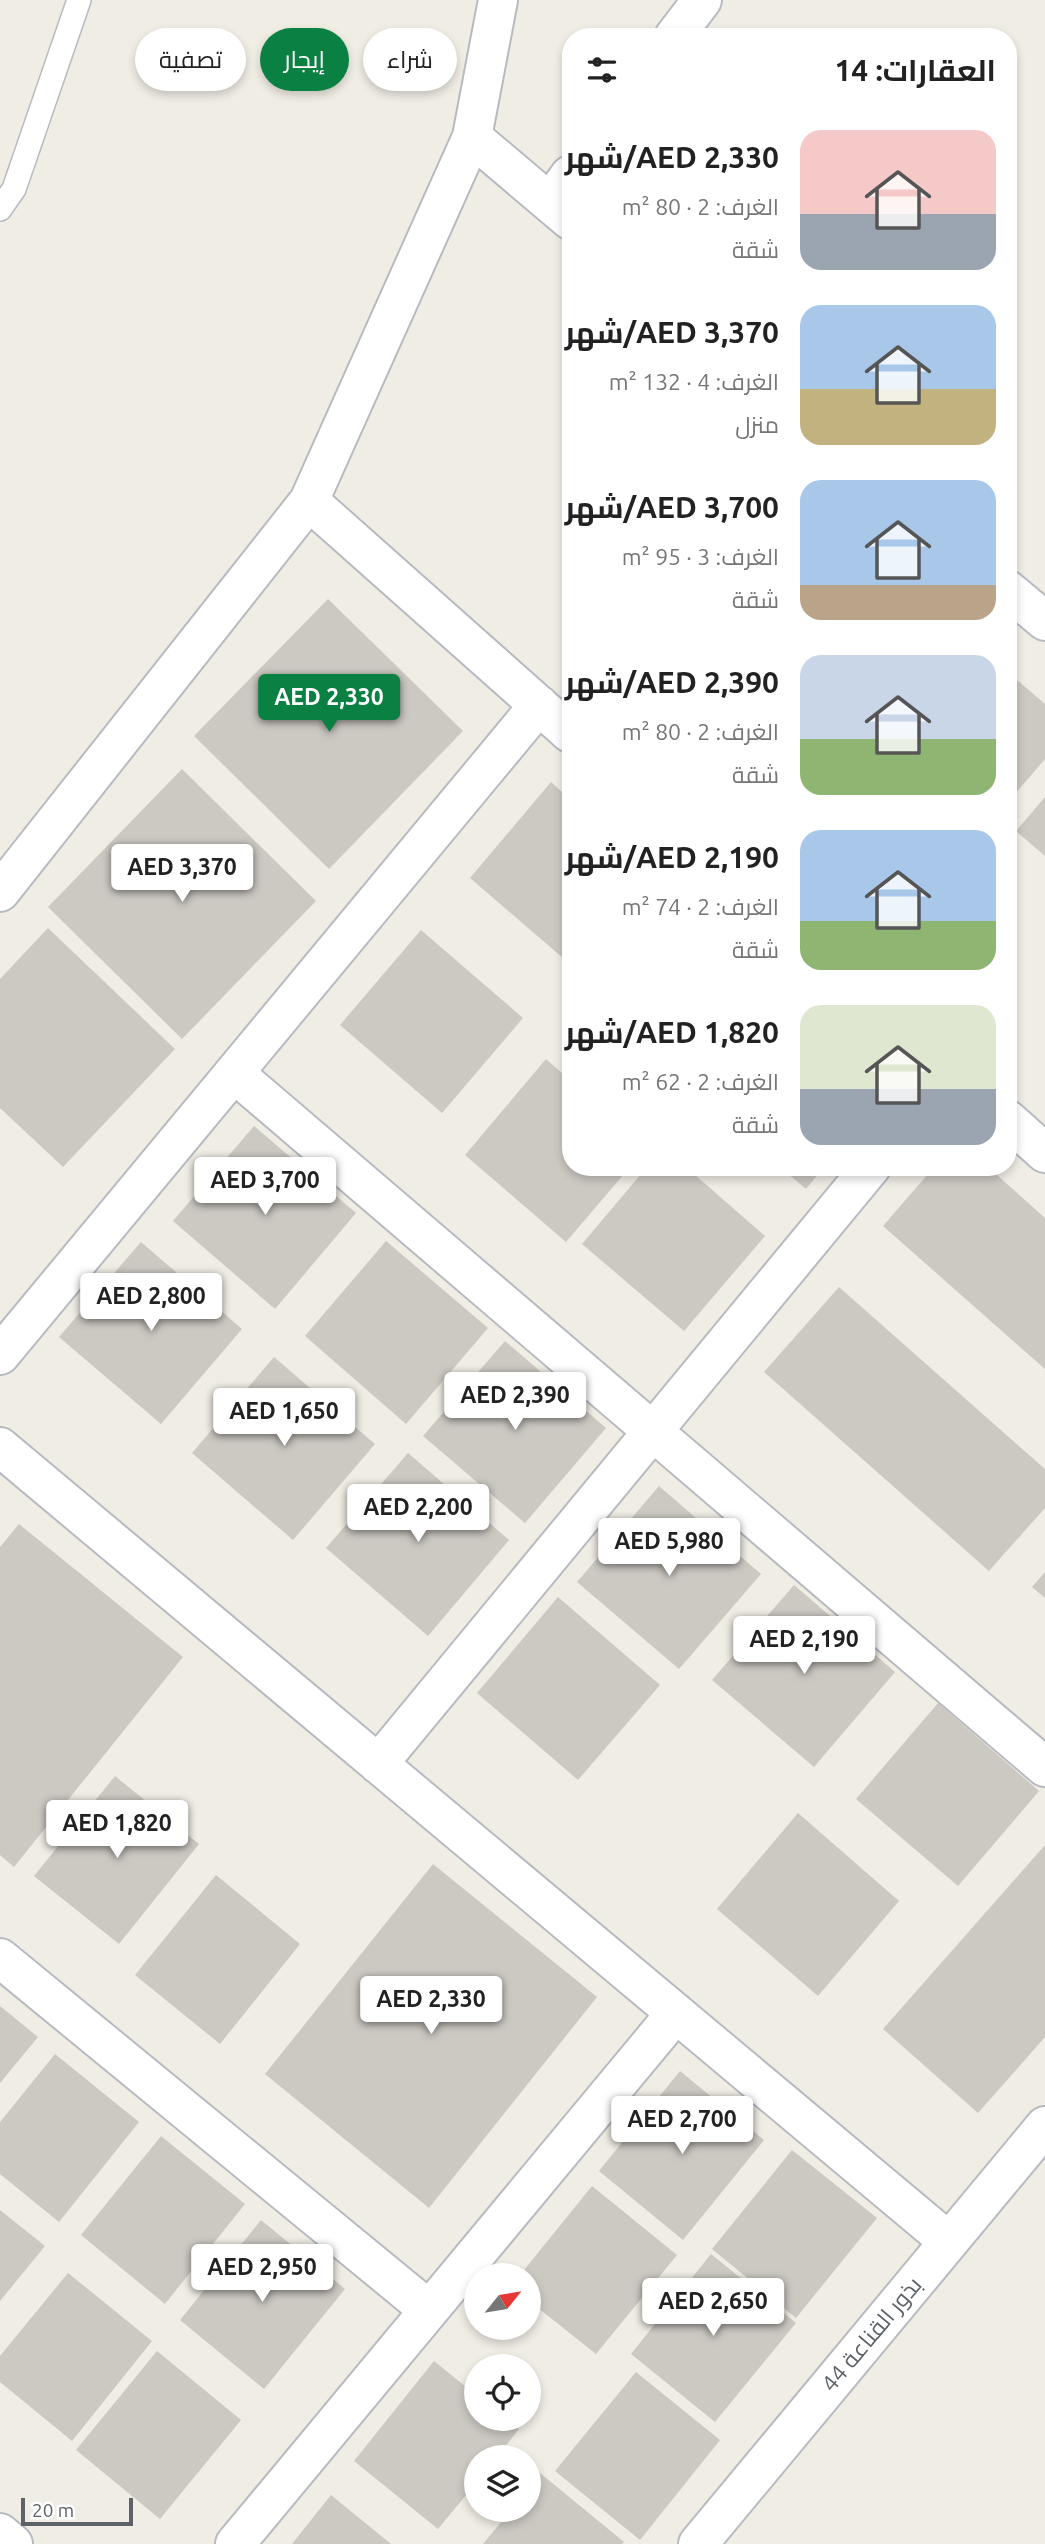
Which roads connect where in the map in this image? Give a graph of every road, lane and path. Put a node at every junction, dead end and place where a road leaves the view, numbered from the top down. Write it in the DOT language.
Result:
graph roads {
  1 [pos="79,0"];
  2 [pos="498,0"];
  3 [pos="702,0"];
  4 [pos="681,28"];
  5 [pos="472,137"];
  6 [pos="562,198"];
  7 [pos="0,209"];
  8 [pos="309,501"];
  9 [pos="1017,598"];
  10 [pos="1045,621"];
  11 [pos="539,705"];
  12 [pos="562,726"];
  13 [pos="0,892"];
  14 [pos="234,1073"];
  15 [pos="1017,1128"];
  16 [pos="1045,1153"];
  17 [pos="864,1176"];
  18 [pos="0,1355"];
  19 [pos="653,1430"];
  20 [pos="0,1447"];
  21 [pos="378,1764"];
  22 [pos="1045,1767"];
  23 [pos="0,1958"];
  24 [pos="676,2013"];
  25 [pos="1045,2126"];
  26 [pos="948,2241"];
  27 [pos="429,2310"];
  28 [pos="0,2533"];
  29 [pos="13,2544"];
  30 [pos="235,2544"];
  31 [pos="698,2544"];
  1 -- 7 [label="lane"];
  2 -- 5 [label="street"];
  3 -- 4 [label="street"];
  5 -- 6 [label="street"];
  5 -- 8 [label="street"];
  8 -- 11 [label="street"];
  8 -- 13 [label="street"];
  9 -- 10 [label="street"];
  11 -- 12 [label="street"];
  11 -- 14 [label="street"];
  14 -- 18 [label="street"];
  14 -- 19 [label="street"];
  15 -- 16 [label="street"];
  17 -- 19 [label="street"];
  19 -- 21 [label="street"];
  19 -- 22 [label="street"];
  20 -- 21 [label="street"];
  21 -- 24 [label="street"];
  23 -- 27 [label="street"];
  24 -- 26 [label="street"];
  24 -- 27 [label="street"];
  25 -- 26 [label="street, بذور القناعة 44"];
  26 -- 31 [label="street, بذور القناعة 44"];
  27 -- 30 [label="street"];
  28 -- 29 [label="street"];
}
